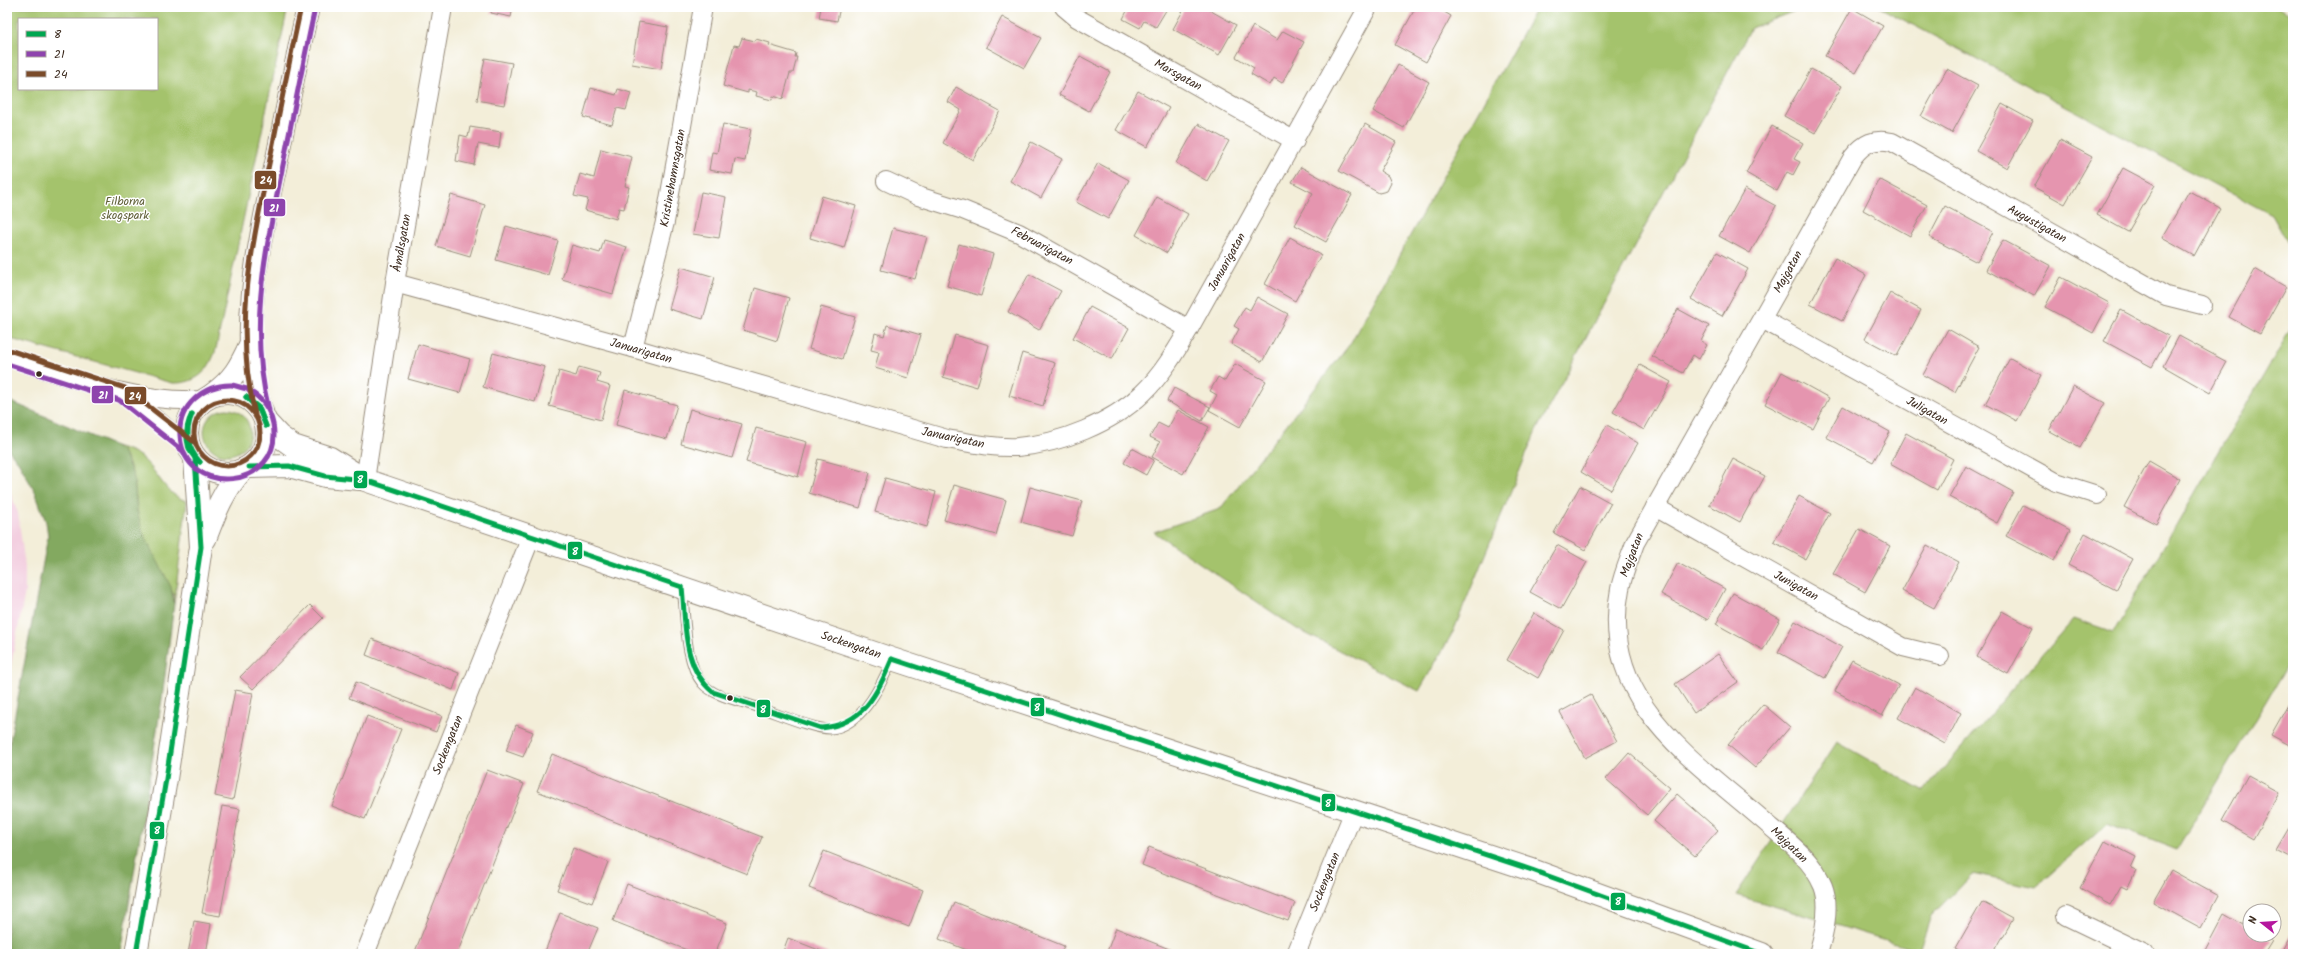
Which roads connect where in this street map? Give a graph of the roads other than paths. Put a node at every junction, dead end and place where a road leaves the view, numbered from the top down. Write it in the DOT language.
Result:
graph roads {
  1 [pos="308,7"];
  2 [pos="443,7"];
  3 [pos="703,7"];
  4 [pos="1064,7"];
  5 [pos="1368,7"];
  6 [pos="1874,140"];
  7 [pos="1295,141"];
  8 [pos="886,181"];
  9 [pos="395,283"];
  10 [pos="2202,305"];
  11 [pos="1762,319"];
  12 [pos="1189,329"];
  13 [pos="251,343"];
  14 [pos="633,348"];
  15 [pos="7,357"];
  16 [pos="122,394"];
  17 [pos="207,398"];
  18 [pos="264,417"];
  19 [pos="192,452"];
  20 [pos="246,469"];
  21 [pos="365,480"];
  22 [pos="2097,494"];
  23 [pos="1655,507"];
  24 [pos="531,537"];
  25 [pos="202,548"];
  26 [pos="682,587"];
  27 [pos="1940,656"];
  28 [pos="892,659"];
  29 [pos="1354,810"];
  30 [pos="2066,916"];
  31 [pos="136,954"];
  32 [pos="365,954"];
  33 [pos="1296,954"];
  34 [pos="1762,954"];
  35 [pos="1818,954"];
  36 [pos="2145,954"];
  1 -- 13 [label="street"];
  2 -- 9 [label="street, Åmålsgatan"];
  3 -- 14 [label="street, Kristinehamnsgatan"];
  4 -- 7 [label="street, Marsgatan"];
  5 -- 7 [label="street, Januarigatan"];
  6 -- 10 [label="street, Augustigatan"];
  6 -- 11 [label="street, Majgatan"];
  7 -- 12 [label="street, Januarigatan"];
  8 -- 12 [label="street, Februarigatan"];
  9 -- 14 [label="street, Januarigatan"];
  9 -- 21 [label="street, Åmålsgatan"];
  11 -- 22 [label="street, Juligatan"];
  11 -- 23 [label="street, Majgatan"];
  12 -- 14 [label="street, Januarigatan"];
  13 -- 17 [label="street"];
  13 -- 18 [label="street"];
  15 -- 16 [label="street"];
  16 -- 17 [label="street"];
  16 -- 19 [label="street"];
  17 -- 18 [label="street"];
  17 -- 19 [label="street"];
  18 -- 20 [label="street"];
  18 -- 21 [label="street, Sockengatan"];
  19 -- 20 [label="street"];
  19 -- 25 [label="street"];
  20 -- 21 [label="street, Sockengatan"];
  20 -- 25 [label="street"];
  21 -- 24 [label="street, Sockengatan"];
  23 -- 27 [label="street, Junigatan"];
  23 -- 35 [label="street, Majgatan"];
  24 -- 26 [label="street, Sockengatan"];
  24 -- 32 [label="street, Sockengatan"];
  25 -- 31 [label="street"];
  26 -- 28 [label="street, Sockengatan"];
  26 -- 28 [label="lane"];
  28 -- 29 [label="street, Sockengatan"];
  29 -- 33 [label="street, Sockengatan"];
  29 -- 34 [label="street, Sockengatan"];
  30 -- 36 [label="street"];
}
